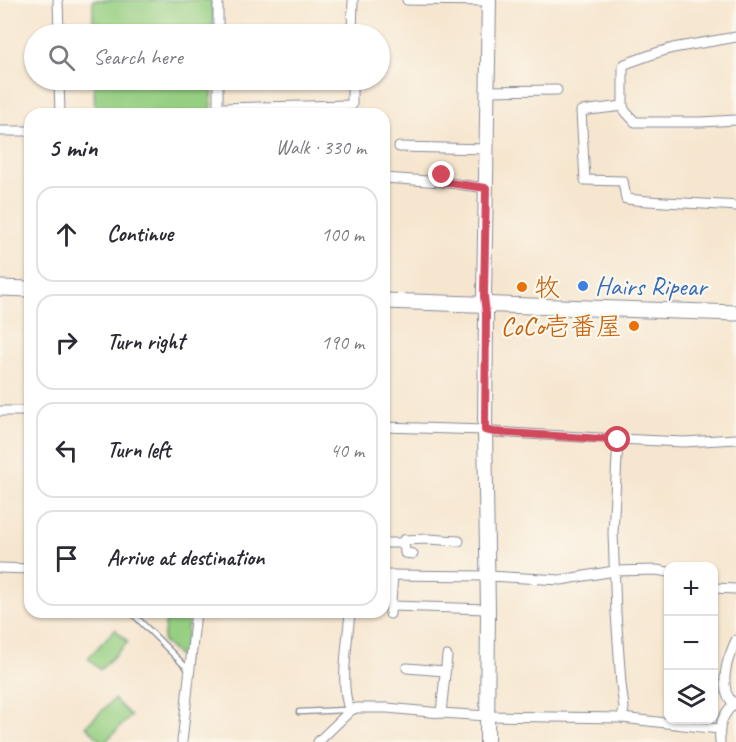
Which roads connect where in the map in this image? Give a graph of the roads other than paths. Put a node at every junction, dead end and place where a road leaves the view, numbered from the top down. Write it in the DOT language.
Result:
graph roads {
  1 [pos="58,0"];
  2 [pos="218,0"];
  3 [pos="353,0"];
  4 [pos="407,0"];
  5 [pos="489,0"];
  6 [pos="59,24"];
  7 [pos="218,24"];
  8 [pos="352,24"];
  9 [pos="736,37"];
  10 [pos="59,90"];
  11 [pos="218,90"];
  12 [pos="352,90"];
  13 [pos="557,90"];
  14 [pos="488,91"];
  15 [pos="623,106"];
  16 [pos="60,108"];
  17 [pos="218,108"];
  18 [pos="285,108"];
  19 [pos="736,120"];
  20 [pos="0,130"];
  21 [pos="24,131"];
  22 [pos="399,147"];
  23 [pos="487,149"];
  24 [pos="390,177"];
  25 [pos="486,188"];
  26 [pos="736,206"];
  27 [pos="0,288"];
  28 [pos="24,289"];
  29 [pos="390,301"];
  30 [pos="485,304"];
  31 [pos="736,313"];
  32 [pos="0,411"];
  33 [pos="24,411"];
  34 [pos="390,427"];
  35 [pos="485,430"];
  36 [pos="736,439"];
  37 [pos="618,440"];
  38 [pos="404,540"];
  39 [pos="459,541"];
  40 [pos="390,543"];
  41 [pos="413,554"];
  42 [pos="0,568"];
  43 [pos="24,569"];
  44 [pos="614,571"];
  45 [pos="664,571"];
  46 [pos="390,575"];
  47 [pos="488,576"];
  48 [pos="718,588"];
  49 [pos="736,589"];
  50 [pos="488,609"];
  51 [pos="390,610"];
  52 [pos="137,618"];
  53 [pos="194,618"];
  54 [pos="350,618"];
  55 [pos="736,640"];
  56 [pos="447,656"];
  57 [pos="407,668"];
  58 [pos="189,670"];
  59 [pos="444,671"];
  60 [pos="735,703"];
  61 [pos="350,711"];
  62 [pos="299,712"];
  63 [pos="441,713"];
  64 [pos="487,716"];
  65 [pos="622,718"];
  66 [pos="719,729"];
  67 [pos="182,742"];
  68 [pos="318,742"];
  69 [pos="487,742"];
  70 [pos="720,742"];
  1 -- 6 [label="street"];
  2 -- 7 [label="street"];
  3 -- 8 [label="street"];
  4 -- 5 [label="street"];
  5 -- 14 [label="street"];
  9 -- 15 [label="street"];
  10 -- 16 [label="street"];
  11 -- 17 [label="street"];
  12 -- 18 [label="street"];
  13 -- 14 [label="street"];
  14 -- 23 [label="street"];
  15 -- 19 [label="street"];
  15 -- 26 [label="street"];
  20 -- 21 [label="street"];
  22 -- 23 [label="street"];
  23 -- 25 [label="street"];
  24 -- 25 [label="street"];
  25 -- 30 [label="street"];
  27 -- 28 [label="main road"];
  29 -- 30 [label="main road"];
  30 -- 31 [label="main road"];
  30 -- 35 [label="street"];
  32 -- 33 [label="street"];
  34 -- 35 [label="street"];
  35 -- 37 [label="street"];
  35 -- 47 [label="street"];
  36 -- 37 [label="street"];
  37 -- 44 [label="street"];
  38 -- 39 [label="street"];
  38 -- 40 [label="street"];
  38 -- 41 [label="street"];
  42 -- 43 [label="street"];
  44 -- 45 [label="street"];
  44 -- 47 [label="street"];
  44 -- 65 [label="street"];
  46 -- 47 [label="street"];
  47 -- 50 [label="street"];
  48 -- 49 [label="street"];
  50 -- 51 [label="street"];
  50 -- 64 [label="street"];
  52 -- 58 [label="lane"];
  53 -- 58 [label="street"];
  54 -- 61 [label="street"];
  55 -- 60 [label="street"];
  56 -- 59 [label="street"];
  57 -- 59 [label="street"];
  58 -- 67 [label="street"];
  59 -- 63 [label="street"];
  60 -- 66 [label="street"];
  61 -- 62 [label="lane"];
  61 -- 63 [label="street"];
  61 -- 68 [label="street"];
  63 -- 64 [label="street"];
  64 -- 65 [label="street"];
  64 -- 69 [label="street"];
  65 -- 66 [label="street"];
  66 -- 70 [label="street"];
}
